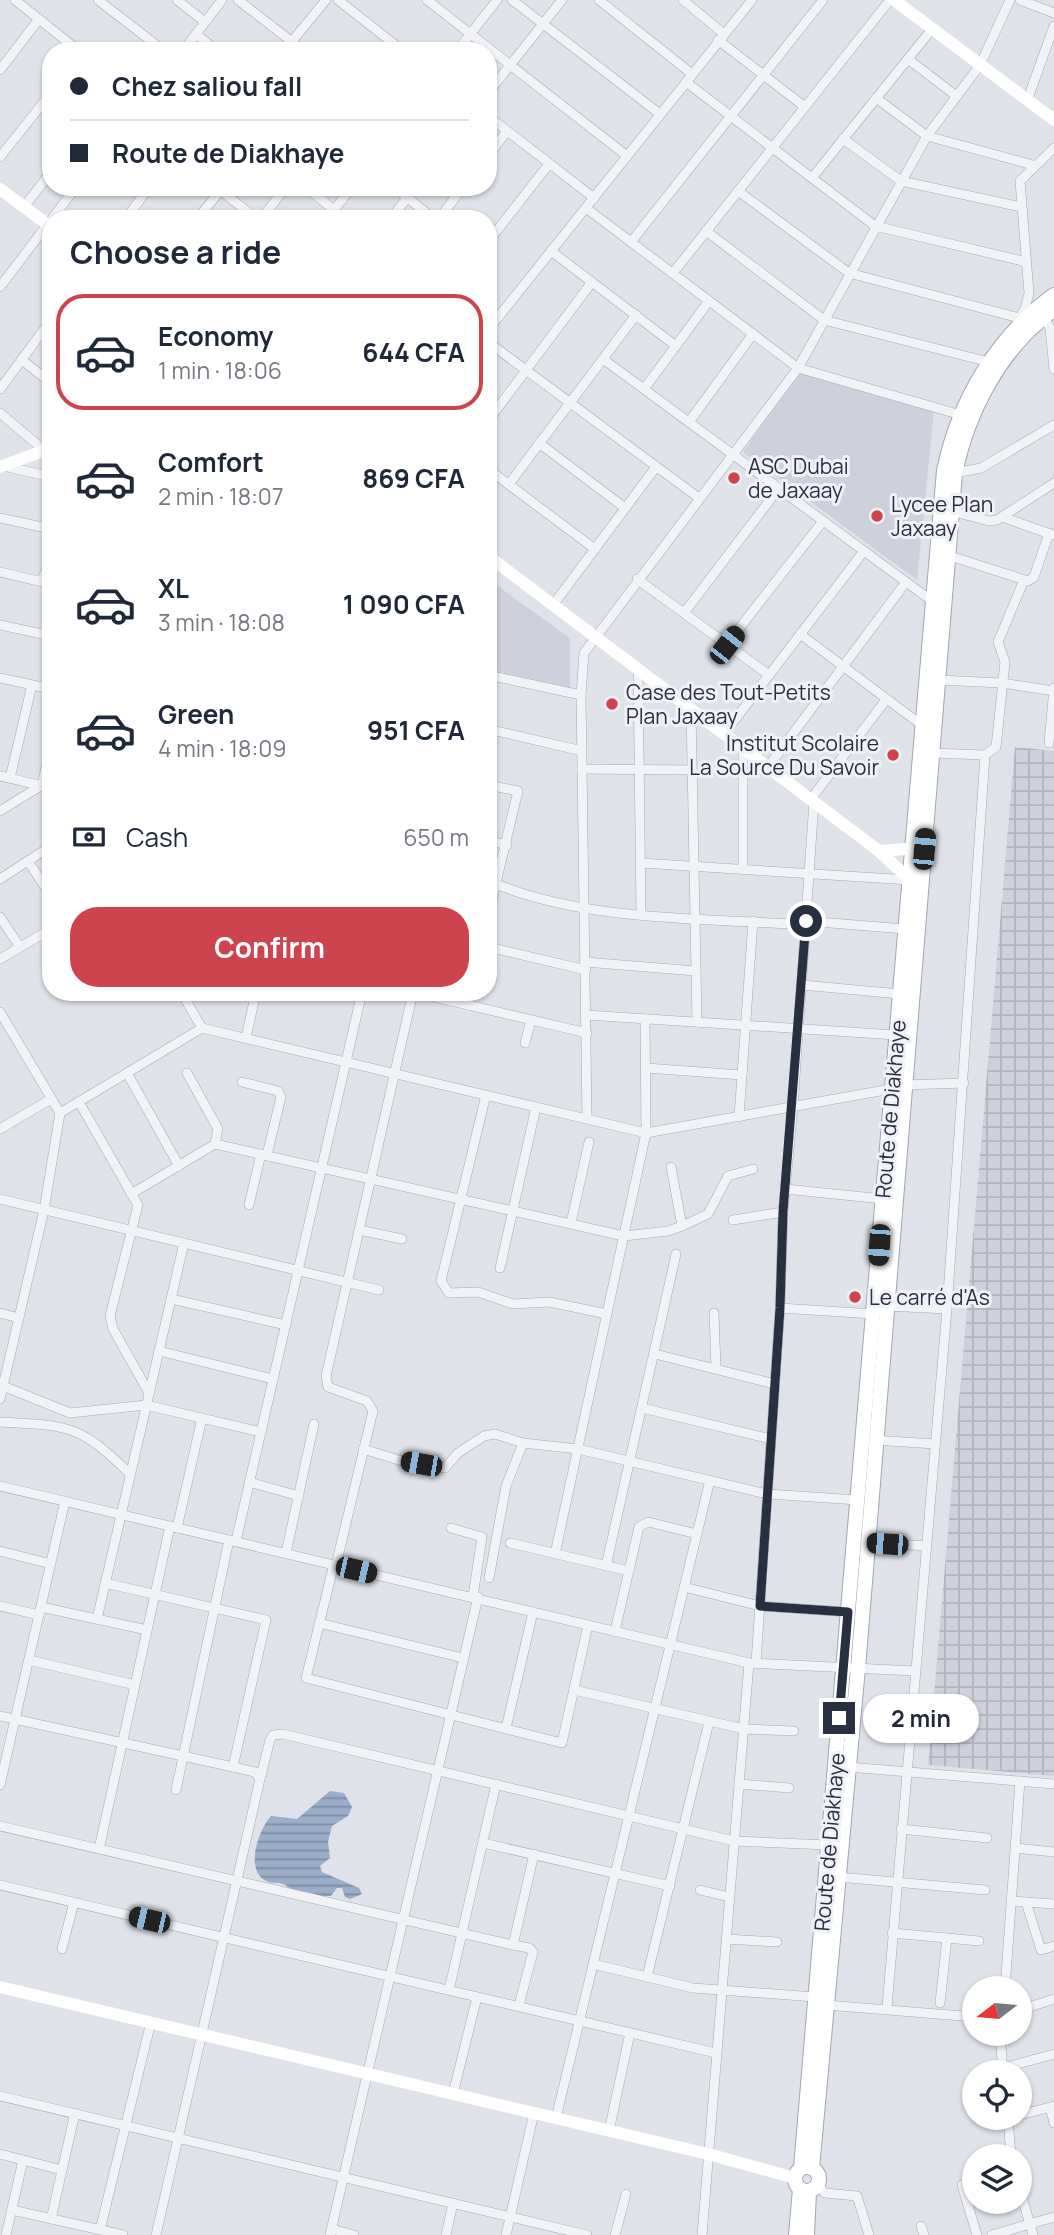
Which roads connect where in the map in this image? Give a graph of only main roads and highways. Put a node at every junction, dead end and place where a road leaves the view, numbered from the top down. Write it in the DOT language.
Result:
graph roads {
  1 [pos="1054,295"];
  2 [pos="1050,321"];
  3 [pos="918,848"];
  4 [pos="916,881"];
  5 [pos="898,1087"];
  6 [pos="880,1310"];
  7 [pos="851,1668"];
  8 [pos="821,2001"];
  9 [pos="806,2180"];
  10 [pos="796,2235"];
  11 [pos="807,2235"];
  1 -- 3 [label="main road, Route de Diakhaye"];
  2 -- 3 [label="main road, Route de Diakhaye"];
  3 -- 4 [label="main road, Route de Diakhaye"];
  4 -- 5 [label="main road, Route de Diakhaye"];
  4 -- 5 [label="main road, Route de Diakhaye"];
  5 -- 6 [label="main road, Route de Diakhaye"];
  5 -- 6 [label="main road, Route de Diakhaye"];
  6 -- 7 [label="main road, Route de Diakhaye"];
  6 -- 7 [label="main road, Route de Diakhaye"];
  7 -- 8 [label="main road, Route de Diakhaye"];
  7 -- 8 [label="main road, Route de Diakhaye"];
  8 -- 9 [label="main road, Route de Diakhaye"];
  9 -- 10 [label="main road, Route de Diakhaye"];
  9 -- 11 [label="main road, Route de Diakhaye"];
}
